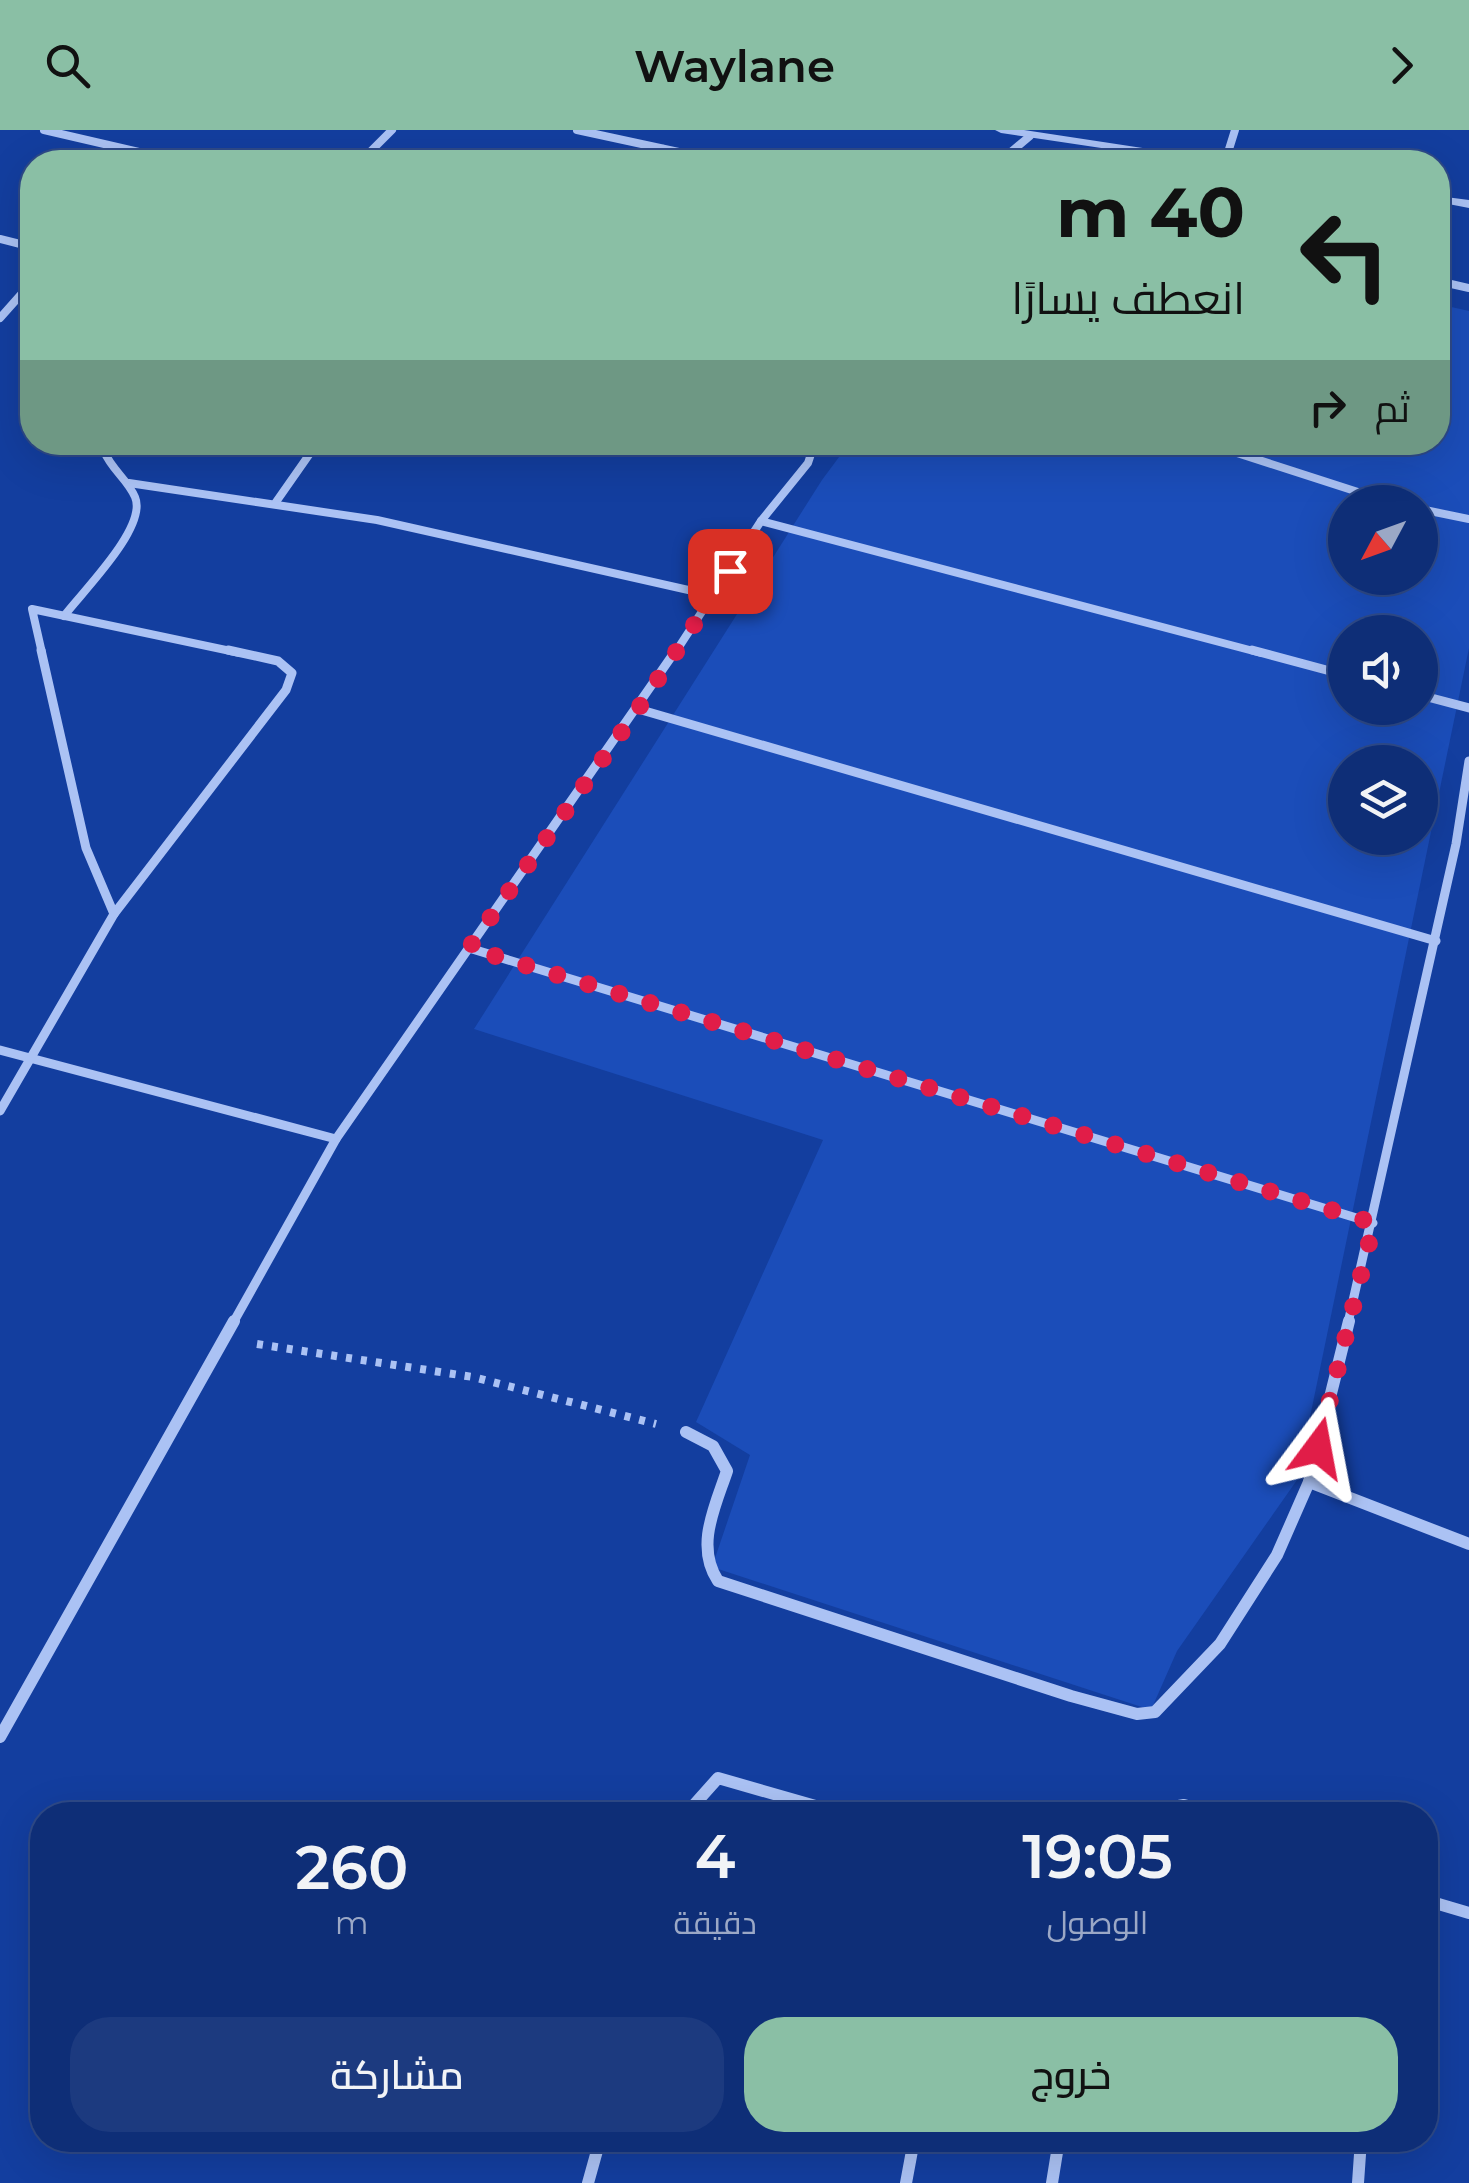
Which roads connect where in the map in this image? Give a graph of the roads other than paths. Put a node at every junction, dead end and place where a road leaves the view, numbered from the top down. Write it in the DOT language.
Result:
graph roads {
  1 [pos="44,130"];
  2 [pos="392,130"];
  3 [pos="577,130"];
  4 [pos="1001,130"];
  5 [pos="1030,136"];
  6 [pos="662,148"];
  7 [pos="130,150"];
  8 [pos="372,150"];
  9 [pos="671,150"];
  10 [pos="1013,150"];
  11 [pos="1130,150"];
  12 [pos="20,296"];
  13 [pos="0,318"];
  14 [pos="105,455"];
  15 [pos="309,455"];
  16 [pos="811,455"];
  17 [pos="1244,455"];
  18 [pos="129,483"];
  19 [pos="1337,485"];
  20 [pos="276,502"];
  21 [pos="1438,513"];
  22 [pos="1469,520"];
  23 [pos="761,521"];
  24 [pos="715,596"];
  25 [pos="64,616"];
  26 [pos="1328,671"];
  27 [pos="1438,700"];
  28 [pos="1469,708"];
  29 [pos="638,709"];
  30 [pos="1469,761"];
  31 [pos="1456,844"];
  32 [pos="1469,848"];
  33 [pos="114,914"];
  34 [pos="1436,940"];
  35 [pos="469,948"];
  36 [pos="0,1050"];
  37 [pos="34,1058"];
  38 [pos="0,1111"];
  39 [pos="336,1139"];
  40 [pos="1374,1223"];
  41 [pos="686,1432"];
  42 [pos="1309,1482"];
  43 [pos="1469,1544"];
  44 [pos="5,1715"];
  45 [pos="0,1738"];
  46 [pos="692,1802"];
  47 [pos="802,1802"];
  48 [pos="1438,1904"];
  49 [pos="1469,1913"];
  50 [pos="597,2152"];
  51 [pos="912,2152"];
  52 [pos="1057,2152"];
  53 [pos="1360,2152"];
  54 [pos="588,2183"];
  55 [pos="906,2183"];
  56 [pos="1052,2183"];
  57 [pos="1358,2183"];
  1 -- 7 [label="street"];
  2 -- 8 [label="street"];
  3 -- 6 [label="street"];
  4 -- 5 [label="street"];
  5 -- 10 [label="street"];
  5 -- 11 [label="street"];
  6 -- 9 [label="street"];
  12 -- 13 [label="street"];
  14 -- 18 [label="street"];
  15 -- 20 [label="street"];
  16 -- 23 [label="street"];
  17 -- 19 [label="street"];
  18 -- 20 [label="street"];
  18 -- 25 [label="street"];
  20 -- 24 [label="street"];
  21 -- 22 [label="street"];
  23 -- 24 [label="street"];
  23 -- 26 [label="street"];
  24 -- 29 [label="street"];
  25 -- 33 [label="street"];
  25 -- 33 [label="street"];
  27 -- 28 [label="street"];
  29 -- 34 [label="street"];
  29 -- 35 [label="street"];
  30 -- 31 [label="street"];
  31 -- 32 [label="street"];
  31 -- 34 [label="street"];
  33 -- 37 [label="street"];
  34 -- 40 [label="street"];
  35 -- 39 [label="street"];
  35 -- 40 [label="street"];
  36 -- 37 [label="street"];
  37 -- 38 [label="street"];
  37 -- 39 [label="street"];
  39 -- 44 [label="street"];
  40 -- 42 [label="street"];
  41 -- 42 [label="street"];
  42 -- 43 [label="street"];
  44 -- 45 [label="street"];
  46 -- 47 [label="street"];
  48 -- 49 [label="street"];
  50 -- 54 [label="street"];
  51 -- 55 [label="street"];
  52 -- 56 [label="street"];
  53 -- 57 [label="street"];
}
